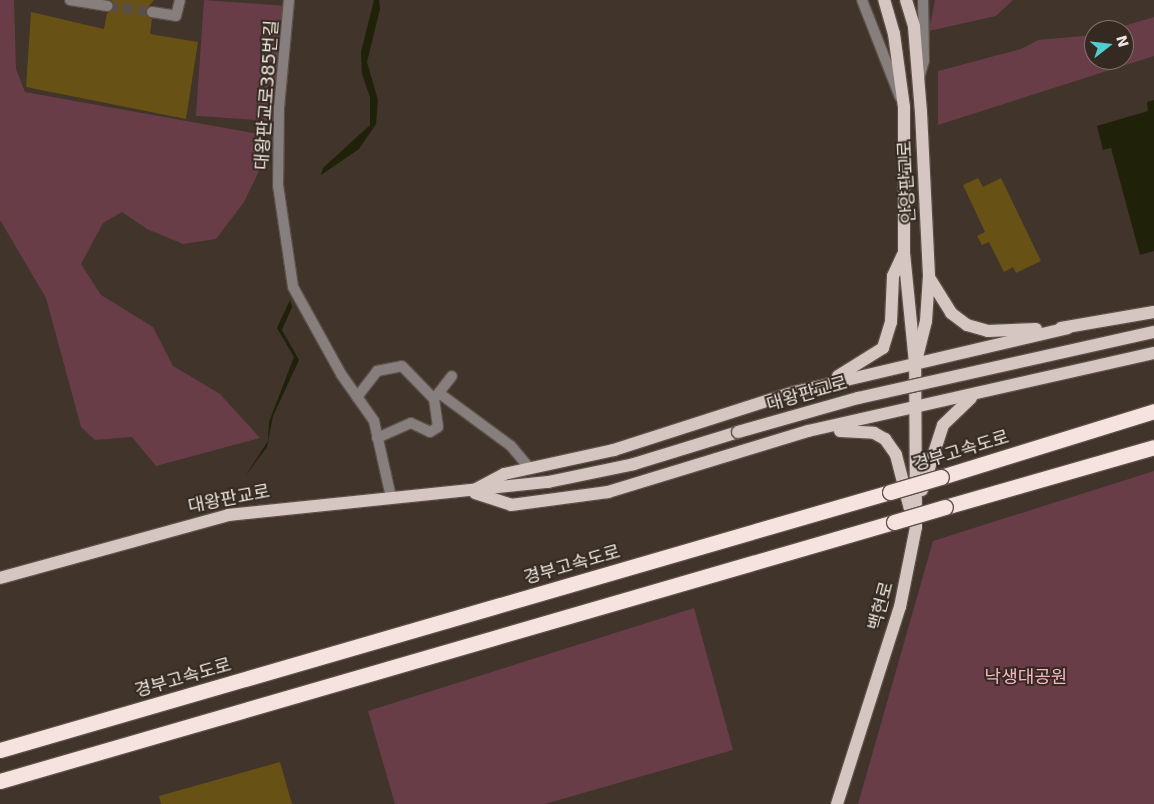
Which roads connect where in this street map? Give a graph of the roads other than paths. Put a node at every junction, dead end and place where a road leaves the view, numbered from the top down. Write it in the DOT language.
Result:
graph roads {
  1 [pos="70,0"];
  2 [pos="180,0"];
  3 [pos="289,0"];
  4 [pos="862,0"];
  5 [pos="884,0"];
  6 [pos="906,0"];
  7 [pos="923,0"];
  8 [pos="83,1"];
  9 [pos="108,6"];
  10 [pos="152,12"];
  11 [pos="917,86"];
  12 [pos="904,106"];
  13 [pos="904,253"];
  14 [pos="929,276"];
  15 [pos="1154,312"];
  16 [pos="1068,328"];
  17 [pos="1154,332"];
  18 [pos="1154,353"];
  19 [pos="915,363"];
  20 [pos="452,376"];
  21 [pos="795,392"];
  22 [pos="436,396"];
  23 [pos="975,396"];
  24 [pos="357,397"];
  25 [pos="914,410"];
  26 [pos="1154,411"];
  27 [pos="808,431"];
  28 [pos="377,438"];
  29 [pos="1154,447"];
  30 [pos="530,469"];
  31 [pos="470,492"];
  32 [pos="391,498"];
  33 [pos="916,527"];
  34 [pos="0,578"];
  35 [pos="0,750"];
  36 [pos="0,781"];
  37 [pos="837,804"];
  1 -- 8 [label="street"];
  2 -- 10 [label="street"];
  3 -- 24 [label="street, 대왕판교로385번길"];
  4 -- 12 [label="street"];
  5 -- 12 [label="main road, 안양판교로"];
  6 -- 11 [label="main road, 안양판교로"];
  7 -- 11 [label="street"];
  8 -- 9 [label="street"];
  11 -- 14 [label="main road, 안양판교로"];
  12 -- 13 [label="main road, 안양판교로"];
  13 -- 19 [label="main road, 안양판교로"];
  13 -- 21 [label="main road"];
  14 -- 16 [label="main road"];
  14 -- 19 [label="main road, 안양판교로"];
  15 -- 16 [label="main road"];
  16 -- 19 [label="main road, 대왕판교로"];
  17 -- 31 [label="main road, 대왕판교로, bridge"];
  18 -- 23 [label="main road, 대왕판교로"];
  19 -- 21 [label="main road, 대왕판교로"];
  19 -- 25 [label="main road, 안양판교로"];
  20 -- 22 [label="street"];
  21 -- 30 [label="main road, 대왕판교로"];
  22 -- 24 [label="street"];
  22 -- 28 [label="street"];
  22 -- 30 [label="street"];
  23 -- 25 [label="main road, 대왕판교로"];
  23 -- 33 [label="main road"];
  24 -- 28 [label="street, 대왕판교로385번길"];
  25 -- 27 [label="main road, 대왕판교로"];
  25 -- 33 [label="main road, 백현로"];
  26 -- 35 [label="highway, 경부고속도로, bridge"];
  27 -- 31 [label="main road, 대왕판교로"];
  27 -- 33 [label="main road"];
  28 -- 32 [label="street, 대왕판교로385번길"];
  29 -- 36 [label="highway, bridge"];
  30 -- 31 [label="main road, 대왕판교로"];
  31 -- 32 [label="main road, 대왕판교로"];
  32 -- 34 [label="main road, 대왕판교로"];
  33 -- 37 [label="main road, 백현로"];
}
